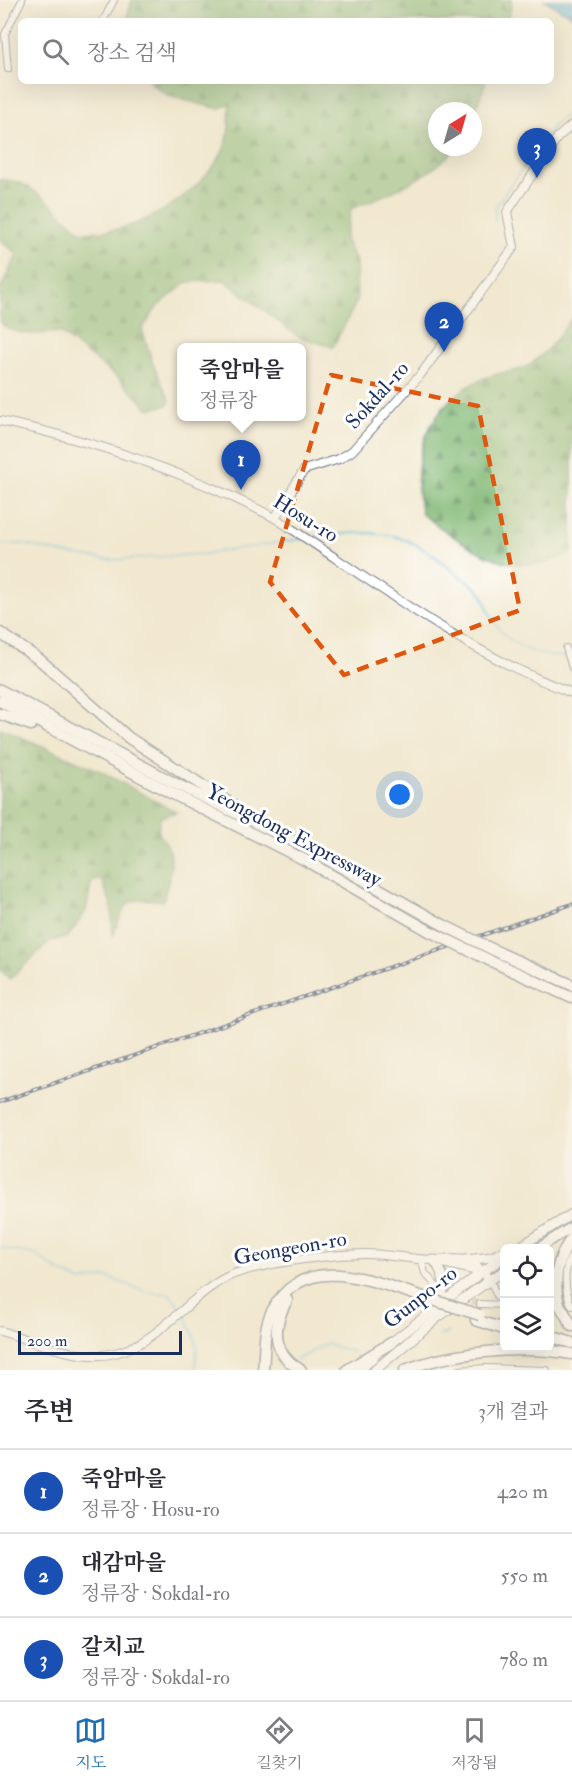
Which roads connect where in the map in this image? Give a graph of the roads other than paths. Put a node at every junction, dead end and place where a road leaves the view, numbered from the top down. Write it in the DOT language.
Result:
graph roads {
  1 [pos="22,0"];
  2 [pos="114,0"];
  3 [pos="105,18"];
  4 [pos="8,69"];
  5 [pos="572,125"];
  6 [pos="0,421"];
  7 [pos="275,518"];
  8 [pos="0,633"];
  9 [pos="566,648"];
  10 [pos="572,668"];
  11 [pos="0,690"];
  12 [pos="572,693"];
  13 [pos="0,701"];
  14 [pos="0,714"];
  15 [pos="64,737"];
  16 [pos="307,848"];
  17 [pos="572,985"];
  18 [pos="572,998"];
  19 [pos="572,1214"];
  20 [pos="572,1227"];
  21 [pos="572,1238"];
  22 [pos="524,1244"];
  23 [pos="545,1244"];
  24 [pos="500,1253"];
  25 [pos="572,1255"];
  26 [pos="421,1259"];
  27 [pos="434,1260"];
  28 [pos="465,1260"];
  29 [pos="500,1260"];
  30 [pos="482,1272"];
  31 [pos="500,1274"];
  32 [pos="490,1280"];
  33 [pos="438,1288"];
  34 [pos="415,1298"];
  35 [pos="558,1298"];
  36 [pos="500,1299"];
  37 [pos="500,1305"];
  38 [pos="572,1306"];
  39 [pos="432,1310"];
  40 [pos="479,1313"];
  41 [pos="500,1321"];
  42 [pos="500,1326"];
  43 [pos="572,1326"];
  44 [pos="0,1331"];
  45 [pos="554,1338"];
  46 [pos="391,1343"];
  47 [pos="572,1343"];
  48 [pos="554,1344"];
  49 [pos="572,1352"];
  50 [pos="263,1370"];
  51 [pos="302,1370"];
  52 [pos="347,1370"];
  53 [pos="360,1370"];
  54 [pos="375,1370"];
  55 [pos="405,1370"];
  56 [pos="460,1370"];
  57 [pos="547,1370"];
  1 -- 4 [label="street"];
  2 -- 3 [label="street"];
  5 -- 7 [label="street, Sokdal-ro"];
  6 -- 7 [label="street, Hosu-ro"];
  7 -- 12 [label="street, Hosu-ro"];
  8 -- 16 [label="highway"];
  9 -- 10 [label="street"];
  11 -- 16 [label="highway, Yeongdong Expressway"];
  13 -- 15 [label="highway, Yeongdong Expressway"];
  14 -- 15 [label="highway"];
  15 -- 18 [label="highway, Yeongdong Expressway, bridge"];
  16 -- 17 [label="highway, Yeongdong Expressway, bridge"];
  19 -- 22 [label="main road"];
  20 -- 23 [label="main road"];
  21 -- 35 [label="highway"];
  24 -- 28 [label="main road"];
  25 -- 35 [label="street"];
  26 -- 27 [label="main road, Geongeon-ro"];
  26 -- 33 [label="street"];
  26 -- 44 [label="main road, Geongeon-ro"];
  27 -- 28 [label="main road, Geongeon-ro"];
  27 -- 30 [label="main road, Geongeon-ro"];
  27 -- 39 [label="main road"];
  28 -- 30 [label="main road"];
  29 -- 30 [label="main road, Gunpo-ro"];
  30 -- 32 [label="main road"];
  30 -- 39 [label="main road, Gunpo-ro"];
  31 -- 32 [label="main road, Gunpo-ro"];
  32 -- 36 [label="street"];
  32 -- 54 [label="main road, Gunpo-ro"];
  34 -- 40 [label="highway, bridge"];
  34 -- 50 [label="highway"];
  34 -- 51 [label="highway"];
  35 -- 38 [label="street"];
  35 -- 43 [label="highway"];
  37 -- 40 [label="street"];
  39 -- 46 [label="main road, Gunpo-ro"];
  40 -- 41 [label="highway"];
  40 -- 42 [label="highway"];
  45 -- 47 [label="highway"];
  46 -- 52 [label="highway"];
  46 -- 53 [label="main road, Gunpo-ro"];
  48 -- 49 [label="highway"];
  49 -- 55 [label="highway"];
  56 -- 57 [label="street"];
}
